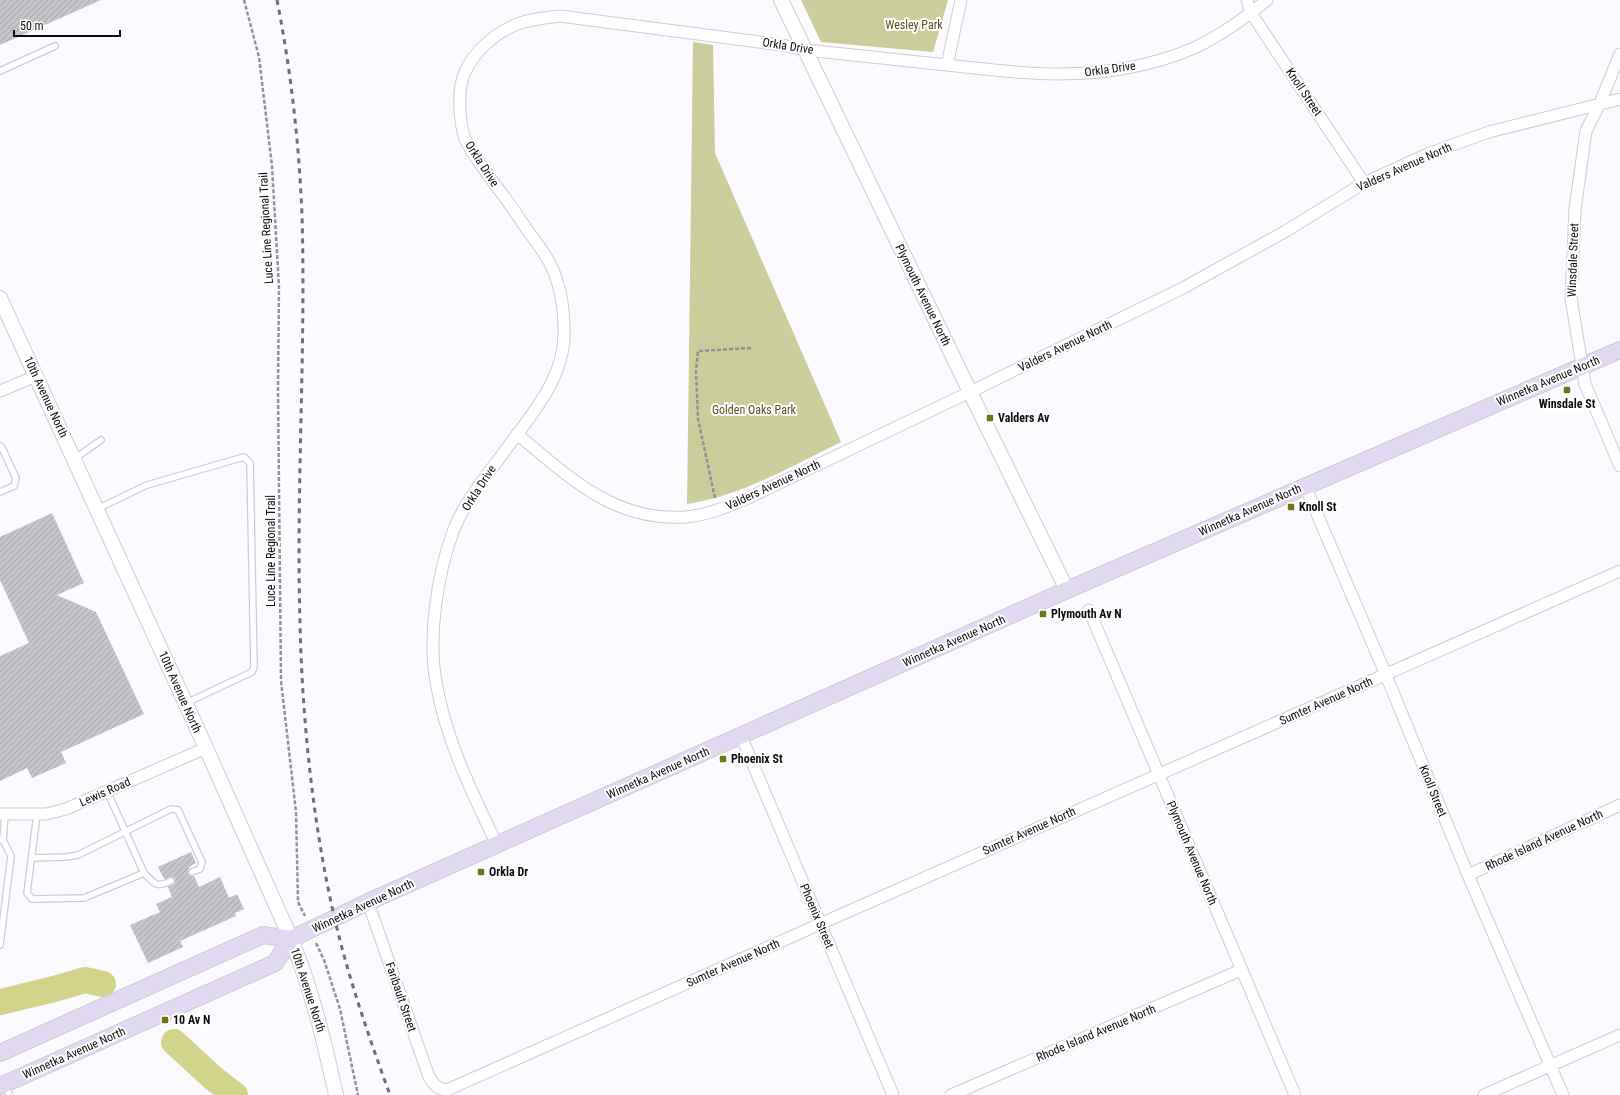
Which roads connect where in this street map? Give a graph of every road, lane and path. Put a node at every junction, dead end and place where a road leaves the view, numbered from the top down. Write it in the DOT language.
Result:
graph roads {
  1 [pos="244,0"];
  2 [pos="782,0"];
  3 [pos="961,0"];
  4 [pos="1247,0"];
  5 [pos="1267,0"];
  6 [pos="1251,13"];
  7 [pos="55,46"];
  8 [pos="806,50"];
  9 [pos="1620,54"];
  10 [pos="947,65"];
  11 [pos="0,71"];
  12 [pos="1620,99"];
  13 [pos="1600,104"];
  14 [pos="1364,183"];
  15 [pos="2,307"];
  16 [pos="752,348"];
  17 [pos="1620,350"];
  18 [pos="1581,367"];
  19 [pos="36,376"];
  20 [pos="0,391"];
  21 [pos="970,392"];
  22 [pos="517,434"];
  23 [pos="101,440"];
  24 [pos="0,446"];
  25 [pos="74,459"];
  26 [pos="1620,466"];
  27 [pos="1305,486"];
  28 [pos="0,492"];
  29 [pos="97,509"];
  30 [pos="717,511"];
  31 [pos="1620,572"];
  32 [pos="1067,590"];
  33 [pos="1089,610"];
  34 [pos="1386,675"];
  35 [pos="185,703"];
  36 [pos="741,736"];
  37 [pos="206,748"];
  38 [pos="1159,774"];
  39 [pos="106,791"];
  40 [pos="1620,805"];
  41 [pos="3,814"];
  42 [pos="37,814"];
  43 [pos="125,832"];
  44 [pos="2,840"];
  45 [pos="497,845"];
  46 [pos="32,858"];
  47 [pos="192,872"];
  48 [pos="144,873"];
  49 [pos="1468,875"];
  50 [pos="172,881"];
  51 [pos="368,902"];
  52 [pos="820,924"];
  53 [pos="310,930"];
  54 [pos="291,939"];
  55 [pos="0,945"];
  56 [pos="1241,970"];
  57 [pos="1620,1035"];
  58 [pos="0,1053"];
  59 [pos="1551,1066"];
  60 [pos="3,1086"];
  61 [pos="439,1089"];
  62 [pos="336,1095"];
  63 [pos="358,1095"];
  64 [pos="893,1095"];
  65 [pos="951,1095"];
  66 [pos="1295,1095"];
  67 [pos="1484,1095"];
  68 [pos="1563,1095"];
  1 -- 53 [label="path, Luce Line Regional Trail"];
  2 -- 8 [label="street, Plymouth Avenue North"];
  3 -- 10 [label="street"];
  4 -- 6 [label="street, Knoll Street"];
  5 -- 6 [label="street, Orkla Drive"];
  6 -- 10 [label="street, Orkla Drive"];
  6 -- 14 [label="street, Knoll Street"];
  7 -- 11 [label="lane"];
  8 -- 10 [label="street, Orkla Drive"];
  8 -- 21 [label="street, Plymouth Avenue North"];
  8 -- 22 [label="street, Orkla Drive"];
  9 -- 13 [label="street, Winsdale Street"];
  12 -- 13 [label="street, Valders Avenue North"];
  13 -- 14 [label="street, Valders Avenue North"];
  13 -- 18 [label="street, Winsdale Street"];
  14 -- 21 [label="street, Valders Avenue North"];
  15 -- 19 [label="street, 10th Avenue North"];
  16 -- 30 [label="path"];
  17 -- 18 [label="main road, Winnetka Avenue North"];
  18 -- 26 [label="street, Winsdale Street"];
  18 -- 27 [label="main road, Winnetka Avenue North"];
  19 -- 20 [label="street"];
  19 -- 25 [label="street, 10th Avenue North"];
  21 -- 30 [label="street, Valders Avenue North"];
  21 -- 32 [label="street, Plymouth Avenue North"];
  22 -- 30 [label="street, Valders Avenue North"];
  22 -- 45 [label="street, Orkla Drive"];
  23 -- 25 [label="lane"];
  24 -- 28 [label="lane"];
  25 -- 29 [label="street, 10th Avenue North"];
  27 -- 32 [label="main road, Winnetka Avenue North"];
  27 -- 34 [label="street, Knoll Street"];
  29 -- 35 [label="street, 10th Avenue North"];
  29 -- 35 [label="lane"];
  31 -- 34 [label="street, Sumter Avenue North"];
  32 -- 36 [label="main road, Winnetka Avenue North"];
  33 -- 38 [label="street, Plymouth Avenue North"];
  34 -- 38 [label="street, Sumter Avenue North"];
  34 -- 49 [label="street, Knoll Street"];
  35 -- 37 [label="street, 10th Avenue North"];
  36 -- 45 [label="main road, Winnetka Avenue North"];
  36 -- 52 [label="street, Phoenix Street"];
  37 -- 39 [label="street, Lewis Road"];
  37 -- 54 [label="street, 10th Avenue North"];
  38 -- 52 [label="street, Sumter Avenue North"];
  38 -- 56 [label="street, Plymouth Avenue North"];
  39 -- 42 [label="street, Lewis Road"];
  39 -- 43 [label="lane"];
  40 -- 49 [label="street, Rhode Island Avenue North"];
  41 -- 42 [label="street, Lewis Road"];
  41 -- 44 [label="lane"];
  42 -- 46 [label="lane"];
  43 -- 46 [label="lane"];
  43 -- 47 [label="lane"];
  43 -- 48 [label="lane"];
  44 -- 55 [label="lane"];
  45 -- 51 [label="main road, Winnetka Avenue North"];
  46 -- 48 [label="lane"];
  48 -- 50 [label="lane"];
  49 -- 59 [label="street, Knoll Street"];
  51 -- 53 [label="main road, Winnetka Avenue North"];
  51 -- 61 [label="street, Faribault Street"];
  52 -- 61 [label="street, Sumter Avenue North"];
  52 -- 64 [label="street, Phoenix Street"];
  53 -- 54 [label="main road, Winnetka Avenue North"];
  53 -- 63 [label="path, Luce Line Regional Trail"];
  54 -- 58 [label="main road"];
  54 -- 60 [label="main road, Winnetka Avenue North"];
  54 -- 62 [label="street, 10th Avenue North"];
  56 -- 65 [label="street, Rhode Island Avenue North"];
  56 -- 66 [label="street, Plymouth Avenue North"];
  57 -- 59 [label="street"];
  59 -- 67 [label="street"];
  59 -- 68 [label="street, Knoll Street"];
}
